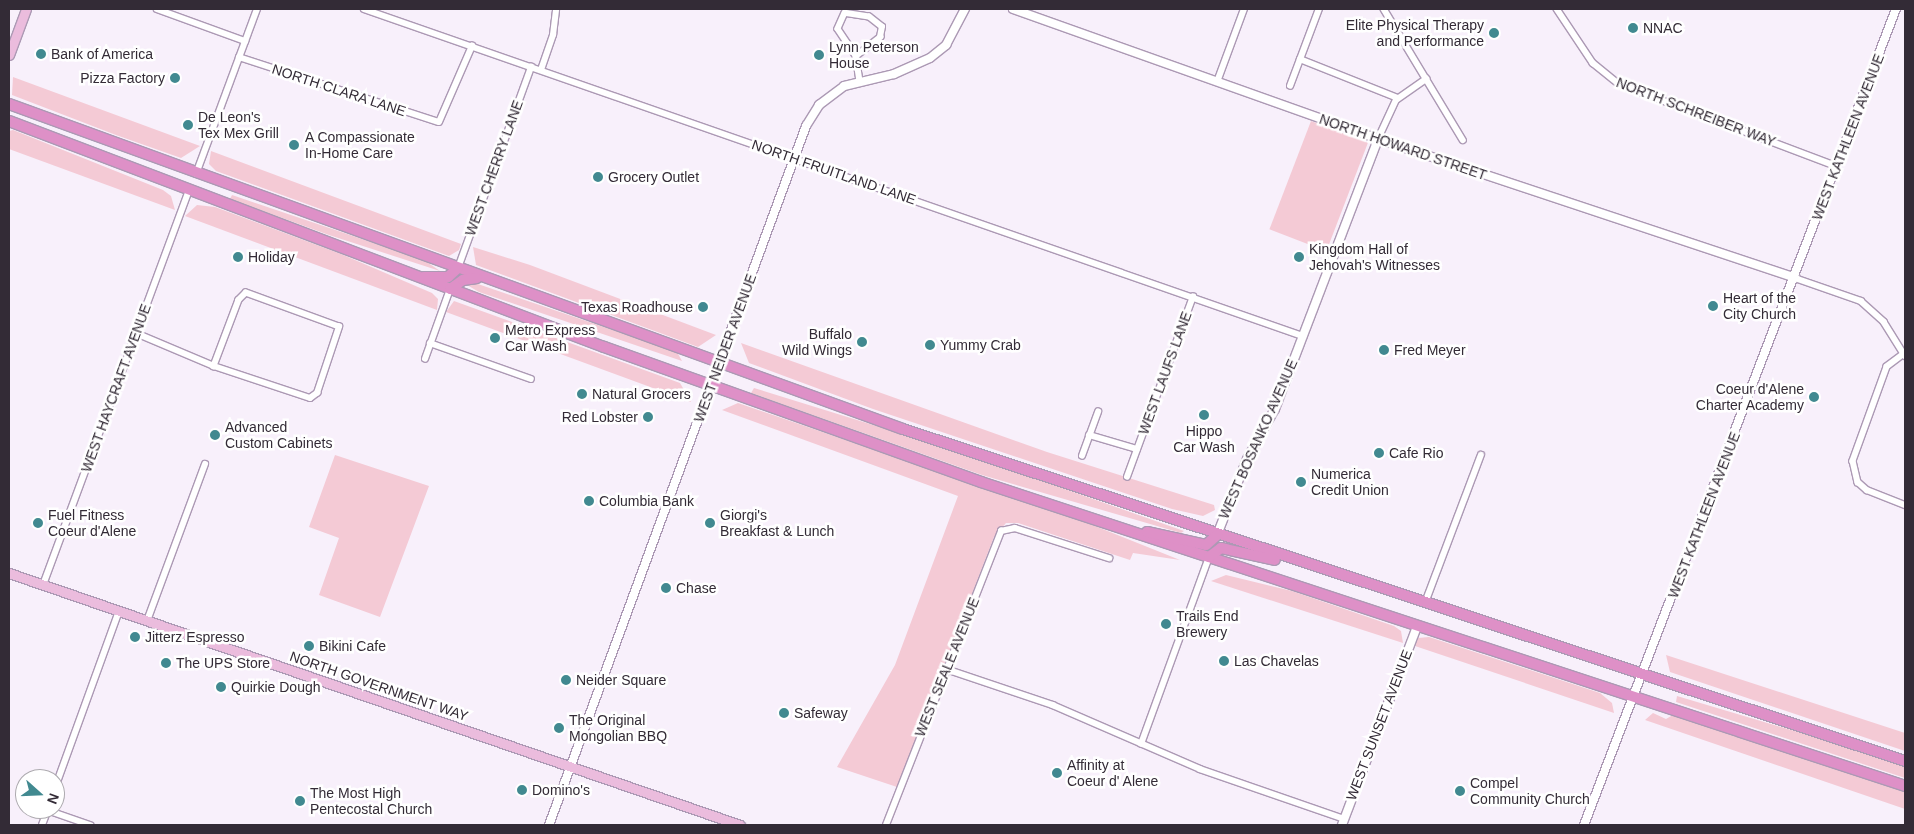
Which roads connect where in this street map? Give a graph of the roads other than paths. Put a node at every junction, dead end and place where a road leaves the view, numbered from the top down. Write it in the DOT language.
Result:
graph roads {
  1 [pos="26,9"];
  2 [pos="157,9"];
  3 [pos="257,9"];
  4 [pos="364,9"];
  5 [pos="556,9"];
  6 [pos="965,9"];
  7 [pos="1013,9"];
  8 [pos="1244,9"];
  9 [pos="1319,9"];
  10 [pos="1384,9"];
  11 [pos="1559,9"];
  12 [pos="1896,9"];
  13 [pos="245,41"];
  14 [pos="472,46"];
  15 [pos="9,55"];
  16 [pos="856,56"];
  17 [pos="239,57"];
  18 [pos="1300,59"];
  19 [pos="531,66"];
  20 [pos="541,70"];
  21 [pos="1426,79"];
  22 [pos="860,80"];
  23 [pos="1217,82"];
  24 [pos="1290,86"];
  25 [pos="1398,98"];
  26 [pos="9,104"];
  27 [pos="9,122"];
  28 [pos="1378,140"];
  29 [pos="1463,140"];
  30 [pos="793,158"];
  31 [pos="1836,166"];
  32 [pos="196,174"];
  33 [pos="162,180"];
  34 [pos="228,186"];
  35 [pos="189,190"];
  36 [pos="458,268"];
  37 [pos="417,277"];
  38 [pos="1795,278"];
  39 [pos="485,279"];
  40 [pos="450,289"];
  41 [pos="1193,297"];
  42 [pos="136,333"];
  43 [pos="1303,336"];
  44 [pos="430,343"];
  45 [pos="1905,355"];
  46 [pos="425,359"];
  47 [pos="720,364"];
  48 [pos="214,366"];
  49 [pos="531,380"];
  50 [pos="712,386"];
  51 [pos="1098,412"];
  52 [pos="1089,435"];
  53 [pos="1137,449"];
  54 [pos="1482,455"];
  55 [pos="1082,456"];
  56 [pos="205,464"];
  57 [pos="1127,476"];
  58 [pos="1905,505"];
  59 [pos="1137,533"];
  60 [pos="1217,535"];
  61 [pos="1209,557"];
  62 [pos="1109,558"];
  63 [pos="1300,562"];
  64 [pos="9,573"];
  65 [pos="43,585"];
  66 [pos="1425,603"];
  67 [pos="119,611"];
  68 [pos="147,621"];
  69 [pos="1417,626"];
  70 [pos="949,670"];
  71 [pos="1642,674"];
  72 [pos="1633,698"];
  73 [pos="1141,744"];
  74 [pos="1905,760"];
  75 [pos="572,768"];
  76 [pos="62,769"];
  77 [pos="1905,786"];
  78 [pos="65,816"];
  79 [pos="1343,822"];
  80 [pos="90,825"];
  81 [pos="549,825"];
  82 [pos="740,825"];
  83 [pos="886,825"];
  84 [pos="1584,825"];
  1 -- 15 [label="main road"];
  2 -- 13 [label="street"];
  3 -- 13 [label="street"];
  4 -- 14 [label="street, NORTH FRUITLAND LANE"];
  5 -- 20 [label="street"];
  6 -- 22 [label="street, WEST NEIDER AVENUE"];
  7 -- 23 [label="street, NORTH HOWARD STREET"];
  8 -- 23 [label="street"];
  9 -- 18 [label="street"];
  10 -- 21 [label="street"];
  11 -- 31 [label="street, NORTH SCHREIBER WAY"];
  12 -- 31 [label="street, WEST KATHLEEN AVENUE"];
  13 -- 17 [label="street"];
  14 -- 17 [label="street, NORTH CLARA LANE"];
  14 -- 19 [label="street, NORTH FRUITLAND LANE"];
  16 -- 16 [label="street"];
  16 -- 22 [label="street"];
  17 -- 32 [label="street"];
  18 -- 24 [label="street"];
  18 -- 25 [label="street"];
  19 -- 20 [label="street, NORTH FRUITLAND LANE"];
  19 -- 36 [label="street, WEST CHERRY LANE"];
  20 -- 30 [label="street, NORTH FRUITLAND LANE"];
  21 -- 25 [label="street, WEST BOSANKO AVENUE"];
  21 -- 29 [label="street"];
  22 -- 30 [label="street, WEST NEIDER AVENUE"];
  23 -- 28 [label="street, NORTH HOWARD STREET"];
  25 -- 28 [label="street, WEST BOSANKO AVENUE"];
  26 -- 32 [label="highway"];
  27 -- 33 [label="highway"];
  28 -- 38 [label="street, NORTH HOWARD STREET"];
  28 -- 43 [label="street, WEST BOSANKO AVENUE"];
  30 -- 41 [label="street, NORTH FRUITLAND LANE"];
  30 -- 47 [label="street, WEST NEIDER AVENUE"];
  31 -- 38 [label="street, WEST KATHLEEN AVENUE"];
  32 -- 33 [label="highway"];
  32 -- 34 [label="highway"];
  33 -- 35 [label="highway"];
  34 -- 35 [label="highway"];
  34 -- 36 [label="highway"];
  35 -- 37 [label="highway"];
  35 -- 42 [label="street, WEST HAYCRAFT AVENUE"];
  36 -- 37 [label="highway"];
  36 -- 39 [label="highway"];
  37 -- 40 [label="highway"];
  38 -- 45 [label="street"];
  38 -- 71 [label="street, WEST KATHLEEN AVENUE"];
  39 -- 40 [label="highway"];
  39 -- 47 [label="highway"];
  40 -- 44 [label="street"];
  40 -- 50 [label="highway"];
  41 -- 43 [label="street, NORTH FRUITLAND LANE"];
  41 -- 53 [label="street, WEST LAUFS LANE"];
  42 -- 48 [label="street"];
  42 -- 65 [label="street, WEST HAYCRAFT AVENUE"];
  43 -- 60 [label="street, WEST BOSANKO AVENUE"];
  44 -- 46 [label="street"];
  44 -- 49 [label="street"];
  45 -- 58 [label="street"];
  47 -- 50 [label="street, WEST NEIDER AVENUE"];
  47 -- 60 [label="highway"];
  48 -- 48 [label="street"];
  50 -- 59 [label="highway"];
  50 -- 75 [label="street, WEST NEIDER AVENUE"];
  51 -- 52 [label="street"];
  52 -- 53 [label="street, WEST LAUFS LANE"];
  52 -- 55 [label="street"];
  53 -- 57 [label="street, WEST LAUFS LANE"];
  54 -- 66 [label="street"];
  56 -- 68 [label="street"];
  59 -- 60 [label="highway"];
  59 -- 61 [label="highway"];
  60 -- 63 [label="highway"];
  61 -- 63 [label="highway"];
  61 -- 69 [label="highway"];
  61 -- 73 [label="street"];
  62 -- 70 [label="street, WEST SEALE AVENUE"];
  63 -- 66 [label="highway"];
  64 -- 65 [label="main road, NORTH GOVERNMENT WAY"];
  65 -- 67 [label="main road, NORTH GOVERNMENT WAY"];
  66 -- 71 [label="highway"];
  67 -- 68 [label="main road, NORTH GOVERNMENT WAY"];
  67 -- 76 [label="street"];
  68 -- 75 [label="main road, NORTH GOVERNMENT WAY"];
  69 -- 72 [label="highway"];
  69 -- 79 [label="street, WEST SUNSET AVENUE"];
  70 -- 73 [label="street"];
  70 -- 83 [label="street, WEST SEALE AVENUE"];
  71 -- 72 [label="street, WEST KATHLEEN AVENUE"];
  71 -- 74 [label="highway"];
  72 -- 77 [label="highway"];
  72 -- 84 [label="street, WEST KATHLEEN AVENUE"];
  73 -- 79 [label="street"];
  75 -- 81 [label="street, WEST NEIDER AVENUE"];
  75 -- 82 [label="main road, NORTH GOVERNMENT WAY"];
  78 -- 80 [label="street"];
}
